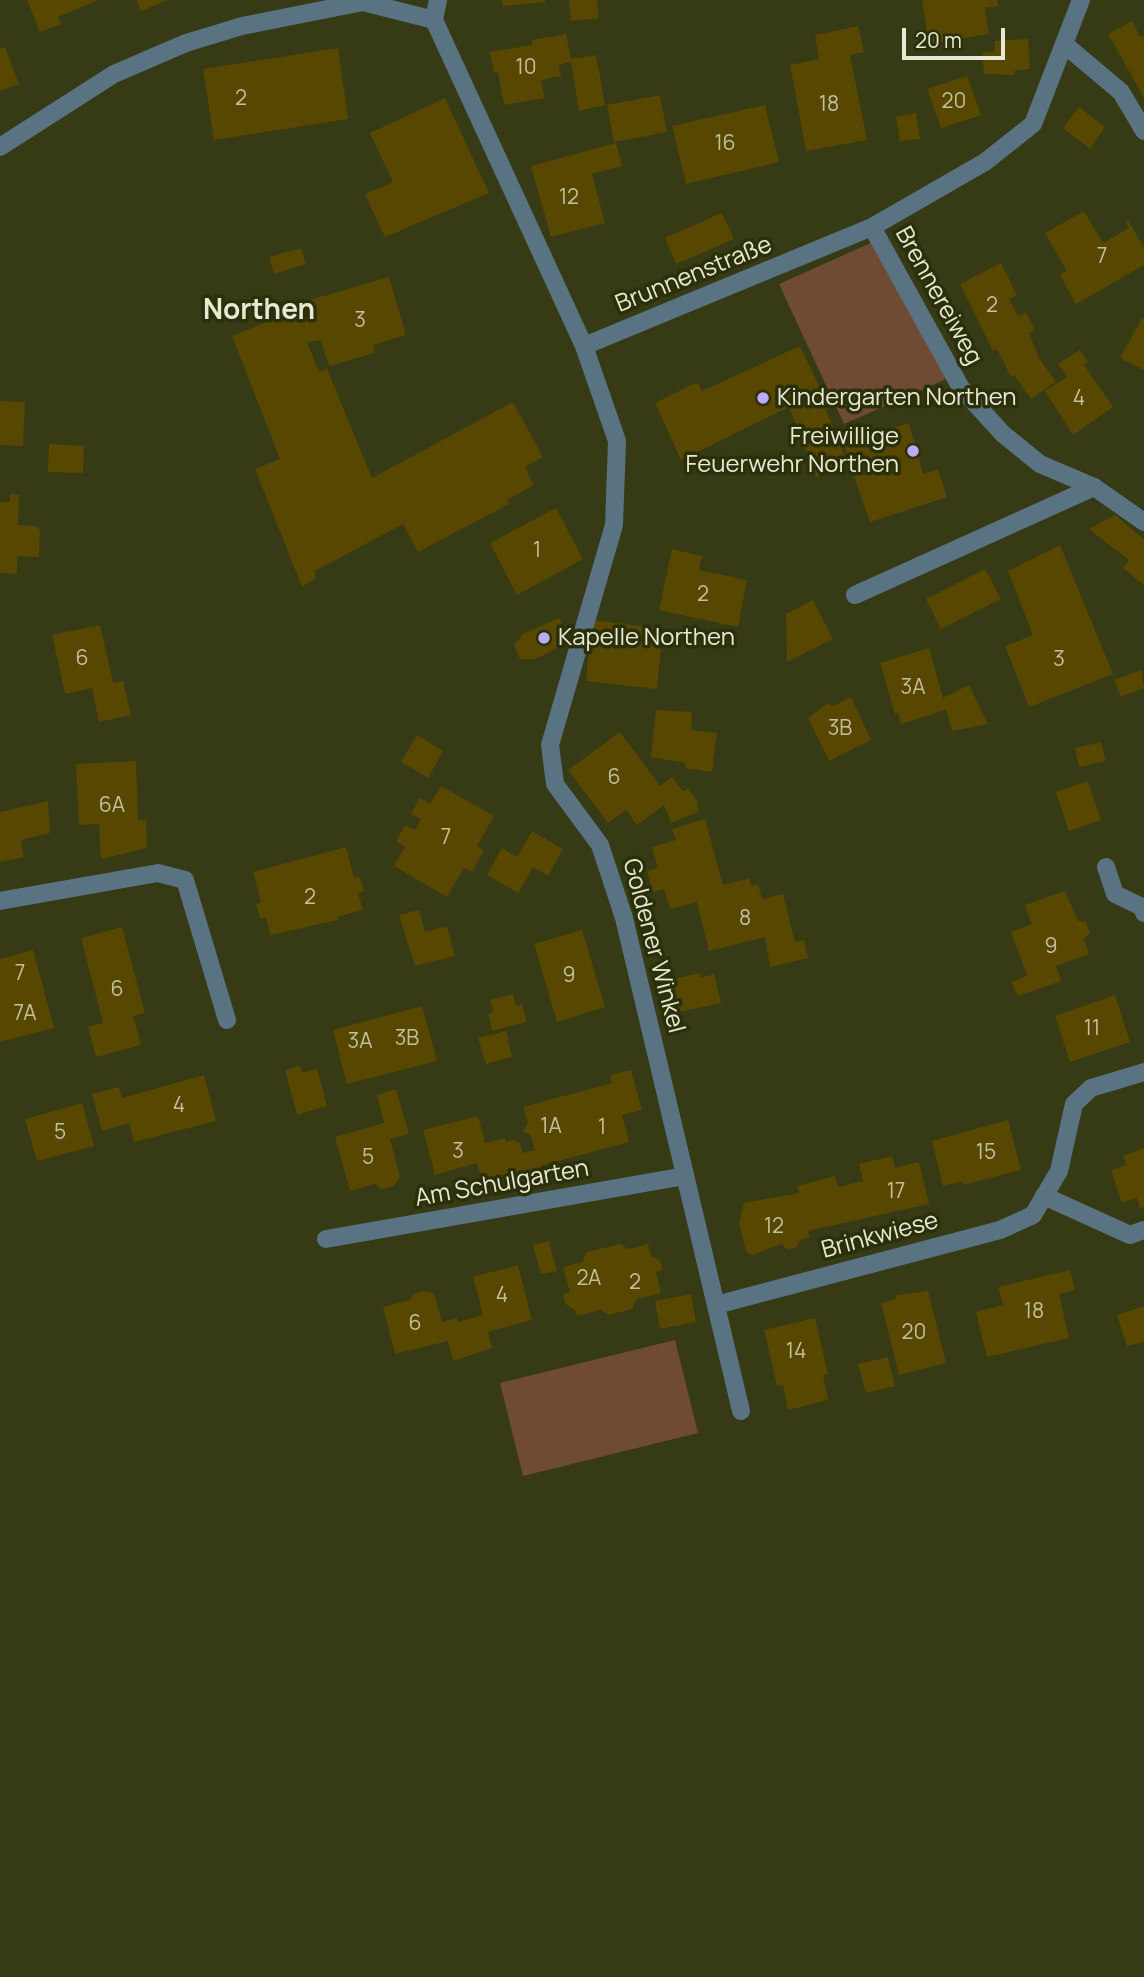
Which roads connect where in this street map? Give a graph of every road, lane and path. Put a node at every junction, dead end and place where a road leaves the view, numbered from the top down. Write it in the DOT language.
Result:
graph roads {
  1 [pos="438,0"];
  2 [pos="1081,0"];
  3 [pos="434,20"];
  4 [pos="1064,44"];
  5 [pos="1144,131"];
  6 [pos="0,148"];
  7 [pos="872,227"];
  8 [pos="584,346"];
  9 [pos="1094,487"];
  10 [pos="1144,522"];
  11 [pos="855,595"];
  12 [pos="1106,867"];
  13 [pos="0,901"];
  14 [pos="1144,914"];
  15 [pos="227,1020"];
  16 [pos="1144,1072"];
  17 [pos="685,1177"];
  18 [pos="1044,1196"];
  19 [pos="1144,1230"];
  20 [pos="327,1239"];
  21 [pos="716,1305"];
  22 [pos="741,1410"];
  1 -- 3 [label="street"];
  2 -- 4 [label="street, Brunnenstraße"];
  3 -- 6 [label="street"];
  3 -- 8 [label="street"];
  4 -- 5 [label="street"];
  4 -- 7 [label="street, Brunnenstraße"];
  7 -- 8 [label="street, Brunnenstraße"];
  7 -- 9 [label="street, Brennereiweg"];
  8 -- 17 [label="street, Goldener Winkel"];
  9 -- 10 [label="street, Brennereiweg"];
  9 -- 11 [label="street"];
  12 -- 14 [label="street"];
  13 -- 15 [label="street"];
  16 -- 18 [label="street, Brinkwiese"];
  17 -- 20 [label="street, Am Schulgarten"];
  17 -- 21 [label="street, Goldener Winkel"];
  18 -- 19 [label="street"];
  18 -- 21 [label="street, Brinkwiese"];
  21 -- 22 [label="street, Goldener Winkel"];
}
